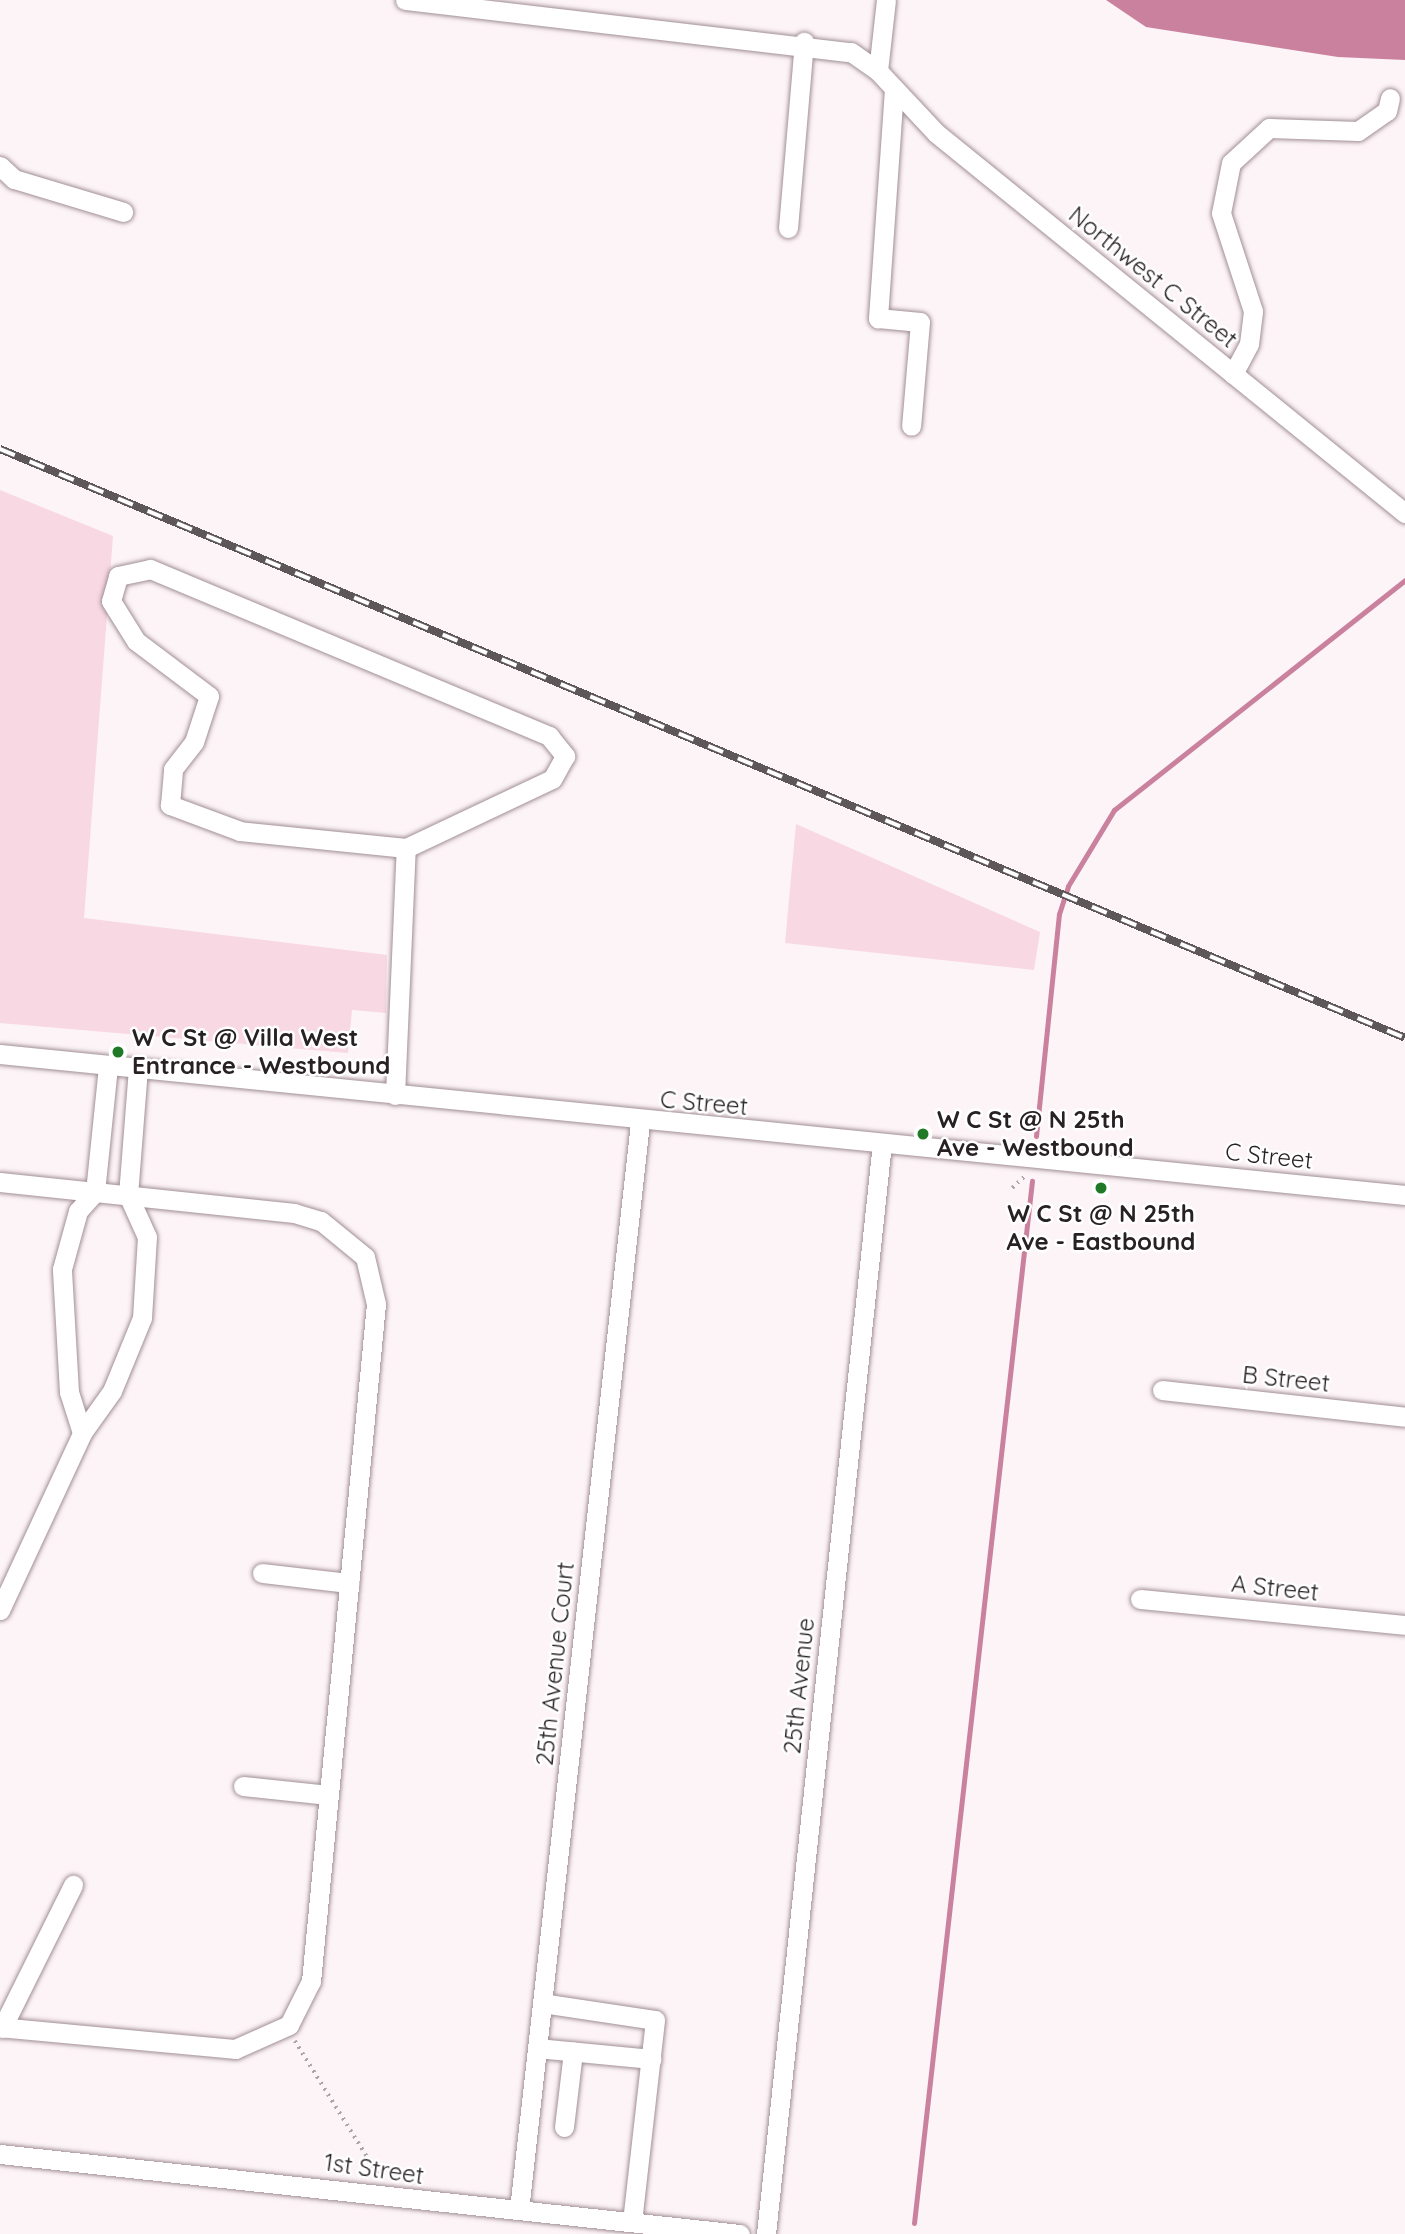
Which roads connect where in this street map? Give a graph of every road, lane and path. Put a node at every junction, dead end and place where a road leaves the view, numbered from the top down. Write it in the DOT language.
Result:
graph roads {
  1 [pos="405,0"];
  2 [pos="886,0"];
  3 [pos="804,42"];
  4 [pos="878,71"];
  5 [pos="894,89"];
  6 [pos="1390,98"];
  7 [pos="0,166"];
  8 [pos="123,212"];
  9 [pos="788,228"];
  10 [pos="1233,374"];
  11 [pos="911,426"];
  12 [pos="1405,513"];
  13 [pos="406,848"];
  14 [pos="0,1054"];
  15 [pos="108,1066"];
  16 [pos="138,1069"];
  17 [pos="395,1095"];
  18 [pos="640,1122"];
  19 [pos="882,1143"];
  20 [pos="1026,1174"];
  21 [pos="0,1182"];
  22 [pos="1012,1188"];
  23 [pos="95,1192"];
  24 [pos="128,1195"];
  25 [pos="1405,1195"];
  26 [pos="1162,1390"];
  27 [pos="1405,1417"];
  28 [pos="82,1433"];
  29 [pos="262,1573"];
  30 [pos="349,1583"];
  31 [pos="1140,1599"];
  32 [pos="0,1610"];
  33 [pos="1405,1625"];
  34 [pos="243,1786"];
  35 [pos="329,1795"];
  36 [pos="74,1885"];
  37 [pos="542,2003"];
  38 [pos="286,2027"];
  39 [pos="1,2028"];
  40 [pos="537,2048"];
  41 [pos="573,2052"];
  42 [pos="651,2059"];
  43 [pos="564,2127"];
  44 [pos="0,2154"];
  45 [pos="379,2176"];
  46 [pos="519,2210"];
  47 [pos="632,2222"];
  48 [pos="740,2234"];
  49 [pos="766,2234"];
  1 -- 3 [label="street, Northwest C Street"];
  2 -- 4 [label="street"];
  3 -- 4 [label="street, Northwest C Street"];
  3 -- 9 [label="street"];
  4 -- 5 [label="street, Northwest C Street"];
  5 -- 10 [label="street, Northwest C Street"];
  5 -- 11 [label="street"];
  6 -- 10 [label="street"];
  7 -- 8 [label="street"];
  10 -- 12 [label="street, Northwest C Street"];
  13 -- 13 [label="street"];
  13 -- 17 [label="street"];
  14 -- 15 [label="street, C Street"];
  15 -- 16 [label="street, C Street"];
  15 -- 23 [label="street"];
  16 -- 17 [label="street, C Street"];
  16 -- 24 [label="street"];
  17 -- 18 [label="street, C Street"];
  18 -- 19 [label="street, C Street"];
  18 -- 37 [label="street, 25th Avenue Court"];
  19 -- 25 [label="street, C Street"];
  19 -- 49 [label="street, 25th Avenue"];
  20 -- 22 [label="path"];
  21 -- 23 [label="street"];
  23 -- 24 [label="street"];
  23 -- 28 [label="street"];
  24 -- 28 [label="street"];
  24 -- 30 [label="street"];
  26 -- 27 [label="street, B Street"];
  28 -- 32 [label="street"];
  29 -- 30 [label="street"];
  30 -- 35 [label="street"];
  31 -- 33 [label="street, A Street"];
  34 -- 35 [label="street"];
  35 -- 38 [label="street"];
  36 -- 39 [label="street"];
  37 -- 40 [label="street, 25th Avenue Court"];
  37 -- 42 [label="street"];
  38 -- 39 [label="street"];
  38 -- 45 [label="path"];
  40 -- 41 [label="street"];
  40 -- 46 [label="street, 25th Avenue Court"];
  41 -- 42 [label="street"];
  41 -- 43 [label="street"];
  42 -- 47 [label="street"];
  44 -- 46 [label="street, 1st Street"];
  46 -- 47 [label="street, 1st Street"];
  47 -- 48 [label="street, 1st Street"];
}
